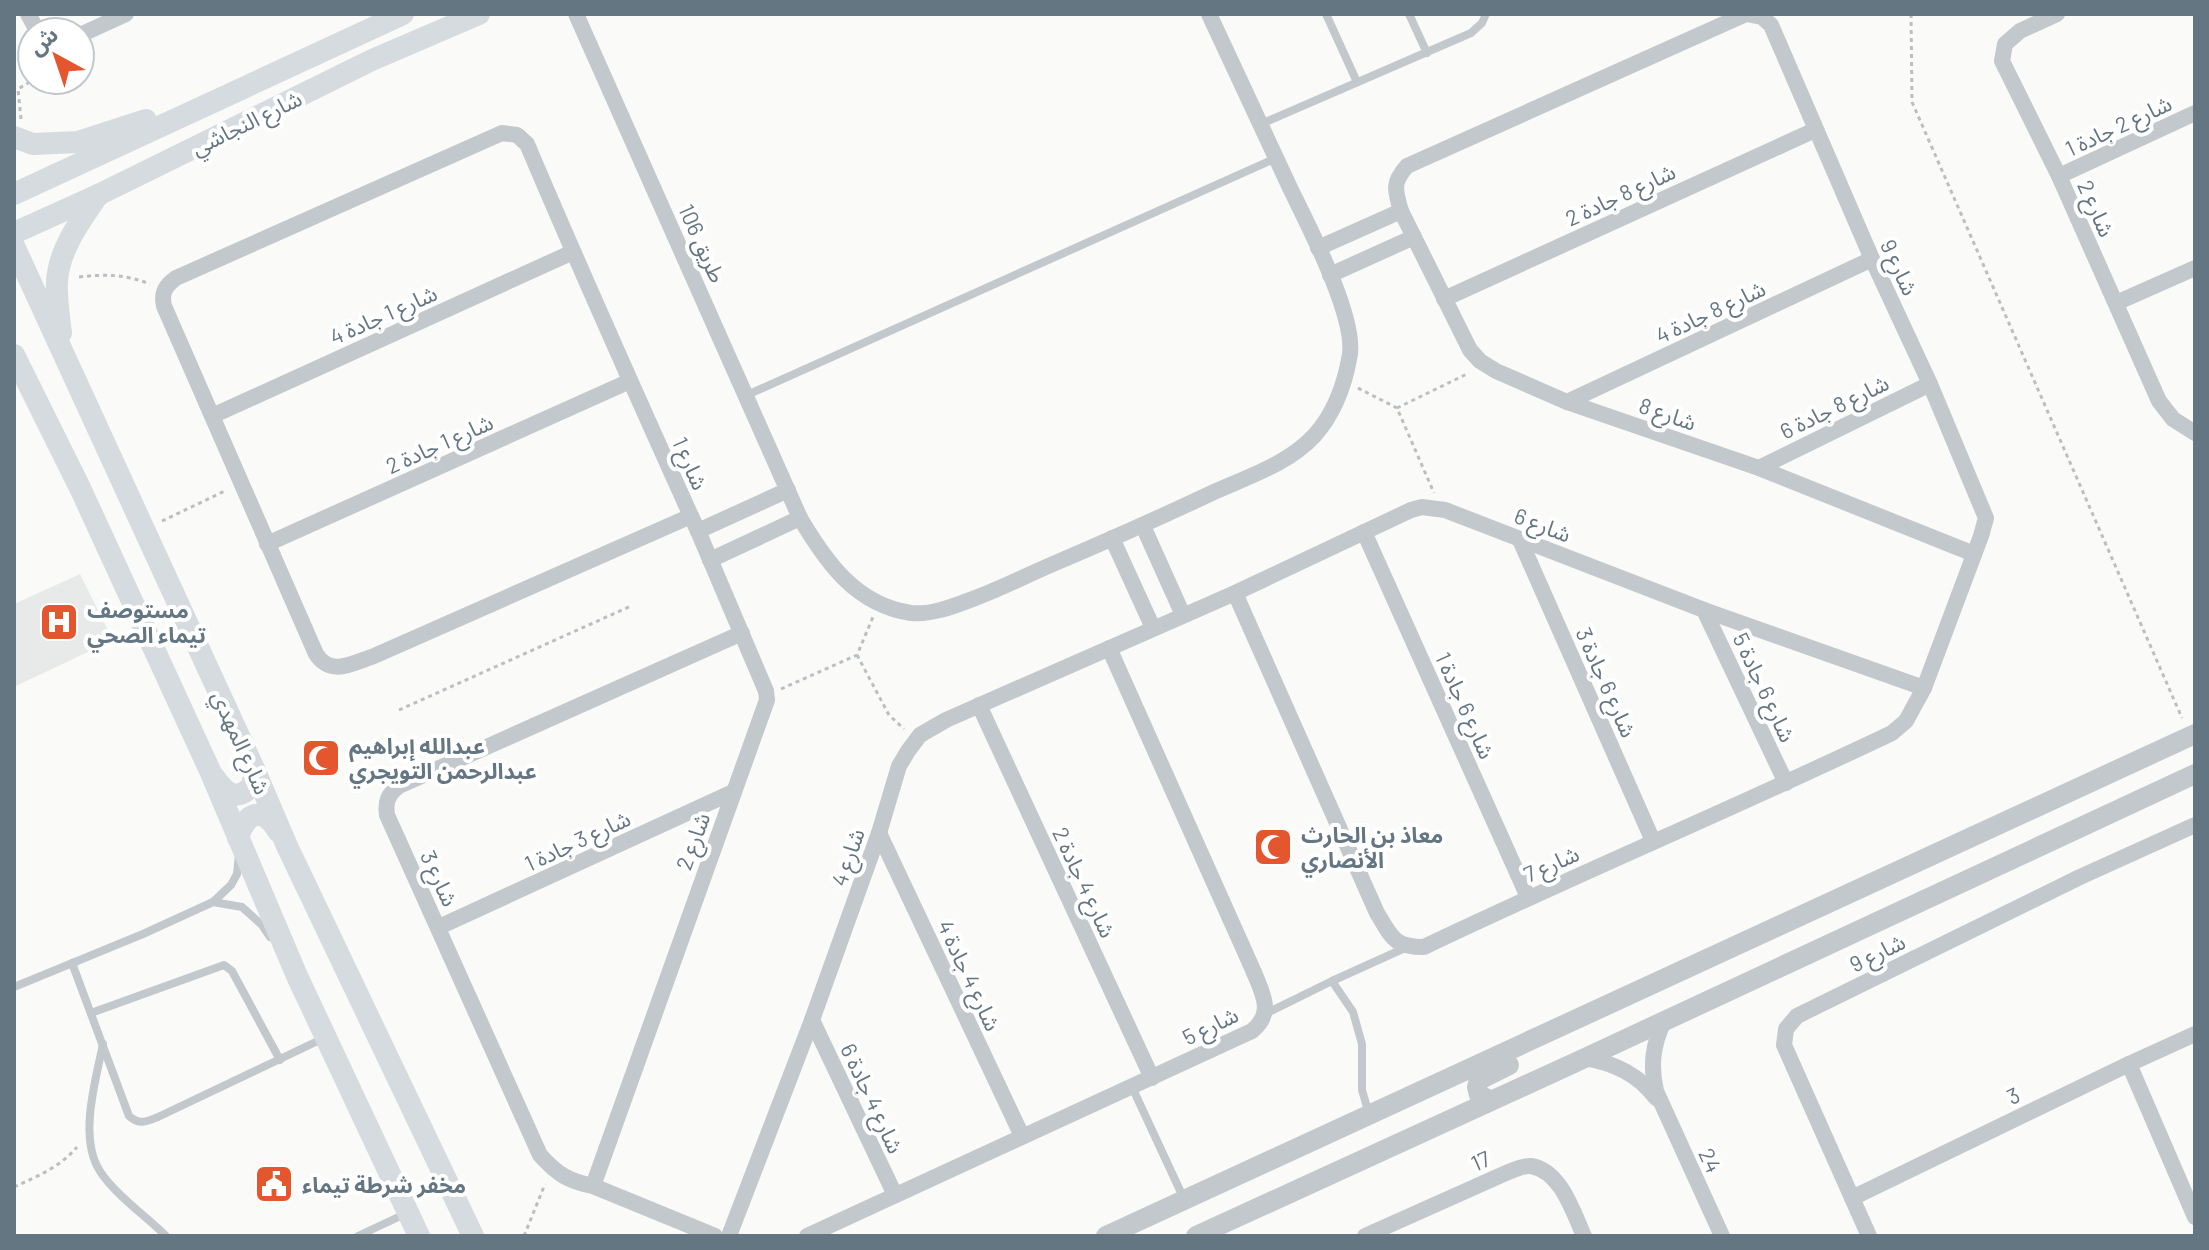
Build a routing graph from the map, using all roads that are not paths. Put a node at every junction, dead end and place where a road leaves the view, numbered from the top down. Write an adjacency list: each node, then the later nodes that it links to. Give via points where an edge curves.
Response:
1 (126, 14): 12 (street)
2 (403, 14): 15 (main road, شارع النجاشي)
3 (479, 14): 23 (main road, شارع النجاشي, via 372,60)
4 (576, 14): 40 (street, طريق 106)
5 (1209, 14): 17 (street, طريق 106)
6 (1326, 14): 14 (lane)
7 (1409, 14): 13 (lane)
8 (1486, 14): 13 (lane, via 1471,33)
9 (1746, 14): 18 (street, شارع 9, via 1771,25); 24 (street, شارع 9, via 1407,166 1397,178 1395,192)
10 (2057, 14): 11 (street, شارع 2)
11 (2037, 18): 21 (street, شارع 2, via 2005,44 2002,61)
12 (96, 28)
13 (1427, 53): 14 (lane)
14 (1357, 82): 17 (lane)
15 (213, 102): 19 (main road, via 78,142 33,144); 22 (main road, شارع النجاشي)
16 (2195, 113): 21 (street, شارع 2 جادة 1)
17 (1260, 125): 20 (street, طريق 106)
18 (1815, 130): 30 (street, شارع 9); 33 (street, شارع 8 جادة 2)
19 (19, 139)
20 (1276, 158): 28 (street, طريق 106); 40 (lane)
21 (2059, 176): 34 (street, شارع 2)
22 (14, 194)
23 (98, 195): 25 (main road, شارع النجاشي); 35 (main road, via 76,228 57,279)
24 (1401, 211): 26 (street, شارع 9); 28 (street)
25 (14, 233)
26 (1414, 237): 32 (street); 33 (street, شارع 8)
27 (14, 246): 35 (main road, شارع المهدي)
28 (1318, 248): 32 (street, طريق 106)
29 (573, 252): 38 (street, شارع 1); 42 (street, شارع 1 جادة 4); 42 (street, شارع 1, via 527,144 517,135 502,133 176,278 164,290 164,306)
30 (1872, 259): 39 (street, شارع 9); 41 (street, شارع 8 جادة 4)
31 (2195, 268): 34 (street)
32 (1330, 275): 48 (street, طريق 106, via 1351,350 1334,408 1313,437 1288,457)
33 (1444, 299): 41 (street, شارع 8, via 1480,361)
34 (2116, 303): 43 (street, شارع 2, via 2159,401 2173,419)
35 (64, 354): 64 (main road, شارع المهدي)
36 (14, 355): 37 (main road, شارع المهدي)
37 (19, 370): 65 (main road, شارع المهدي, via 74,476)
38 (630, 381): 47 (street, شارع 1); 52 (street, شارع 1 جادة 2)
39 (1930, 384): 44 (street, شارع 8 جادة 6); 53 (street, شارع 9, via 1986,518)
40 (747, 395): 45 (street, طريق 106)
41 (1567, 402): 44 (street, شارع 8)
42 (212, 416): 52 (street, شارع 1)
43 (2195, 433)
44 (1759, 468): 53 (street, شارع 8)
45 (788, 490): 46 (street, طريق 106); 47 (street)
46 (800, 518): 50 (street, طريق 106, via 821,554 859,593 913,613 969,601); 54 (street)
47 (694, 524): 52 (street, شارع 1, via 340,668 325,664 316,654); 54 (street)
48 (1143, 526): 50 (street, طريق 106); 57 (street)
49 (1364, 532): 51 (street, شارع 6, via 1422,507); 55 (street, شارع 6); 74 (street, شارع 6 جادة 1)
50 (1112, 538): 58 (street)
51 (1520, 540): 56 (street, شارع 6); 72 (street, شارع 6 جادة 3)
52 (267, 544)
53 (1974, 554): 61 (street, شارع 7)
54 (710, 560): 59 (street)
55 (1235, 593): 57 (street, شارع 6); 77 (street, via 1377,913 1394,940)
56 (1704, 610): 61 (street, شارع 6); 67 (street, شارع 6 جادة 5)
57 (1183, 615): 58 (street, شارع 6)
58 (1153, 628): 60 (street, شارع 4)
59 (742, 633): 68 (street, شارع 2, via 766,695); 76 (street, شارع 3, via 392,792 387,815)
60 (1109, 648): 62 (street, شارع 4); 83 (street, شارع 5, via 1253,970)
61 (1924, 688): 67 (street, شارع 7, via 1906,721 1892,733)
62 (979, 705): 70 (street, شارع 4, via 920,735 899,766); 93 (street, شارع 4 جادة 2)
63 (2192, 735): 84 (street)
64 (255, 771): 65 (main road, via 252,786 240,794 224,790); 73 (main road, شارع المهدي)
65 (211, 773): 71 (main road, شارع المهدي)
66 (2195, 774): 86 (street)
67 (1786, 783): 72 (street, شارع 7)
68 (733, 792): 76 (street, شارع 3 جادة 1); 99 (street, شارع 2)
69 (2195, 825): 101 (street, شارع 9, via 1797,1016 1786,1029 1784,1045)
70 (879, 833): 85 (street, شارع 4); 98 (street, شارع 4 جادة 4)
71 (238, 838): 73 (main road, via 248,817 266,816); 75 (lane, via 237,874); 79 (main road, شارع المهدي)
72 (1653, 841): 74 (street, شارع 7)
73 (287, 846): 108 (main road, شارع المهدي)
74 (1528, 897): 77 (street, شارع 7, via 1424,947)
75 (213, 902): 78 (lane); 79 (lane, via 242,907 262,925)
76 (439, 927): 99 (street, شارع 3, via 540,1155 556,1172)
77 (1406, 947): 80 (lane)
78 (72, 963): 81 (lane); 82 (lane)
79 (297, 976): 88 (main road, شارع المهدي)
80 (1332, 981): 83 (lane); 97 (lane, via 1353,1012 1362,1044 1362,1090)
81 (14, 987)
82 (91, 1013): 89 (lane); 91 (lane, via 224,965)
83 (1265, 1015): 93 (street, شارع 5, via 1252,1031)
84 (1583, 1016): 95 (street, via 1579,1028 1479,1080 1479,1095); 97 (street)
85 (812, 1020): 100 (street, شارع 4 جادة 6); 110 (street, شارع 4)
86 (1664, 1021): 90 (street); 96 (street, 24, via 1653,1055)
87 (2195, 1034): 92 (street, 3)
88 (326, 1037): 91 (lane); 103 (main road, شارع المهدي)
89 (103, 1043): 91 (lane, via 129,1116 144,1123); 105 (lane, via 90,1111 97,1165)
90 (1585, 1058): 95 (street); 96 (street, 24, via 1627,1072)
91 (280, 1060)
92 (2129, 1064): 101 (street, 3); 104 (street)
93 (1152, 1078): 94 (street, شارع 5)
94 (1132, 1087): 98 (street, شارع 5); 102 (lane)
95 (1490, 1100): 113 (street)
96 (1660, 1102): 116 (street, 24)
97 (1369, 1114): 102 (street)
98 (1022, 1136): 100 (street, شارع 5)
99 (593, 1186): 109 (street)
100 (895, 1195): 111 (street, شارع 5)
101 (1852, 1198): 117 (street, شارع 9)
102 (1184, 1200): 112 (street)
103 (407, 1212): 106 (lane); 107 (main road, شارع المهدي)
104 (2195, 1217)
105 (166, 1236)
106 (358, 1236)
107 (419, 1236)
108 (473, 1236)
109 (715, 1236)
110 (729, 1236)
111 (807, 1236)
112 (1106, 1236)
113 (1196, 1236)
114 (1365, 1236): 115 (street, 17, via 1528,1165 1547,1172 1563,1192)
115 (1584, 1236)
116 (1722, 1236)
117 (1869, 1236)

